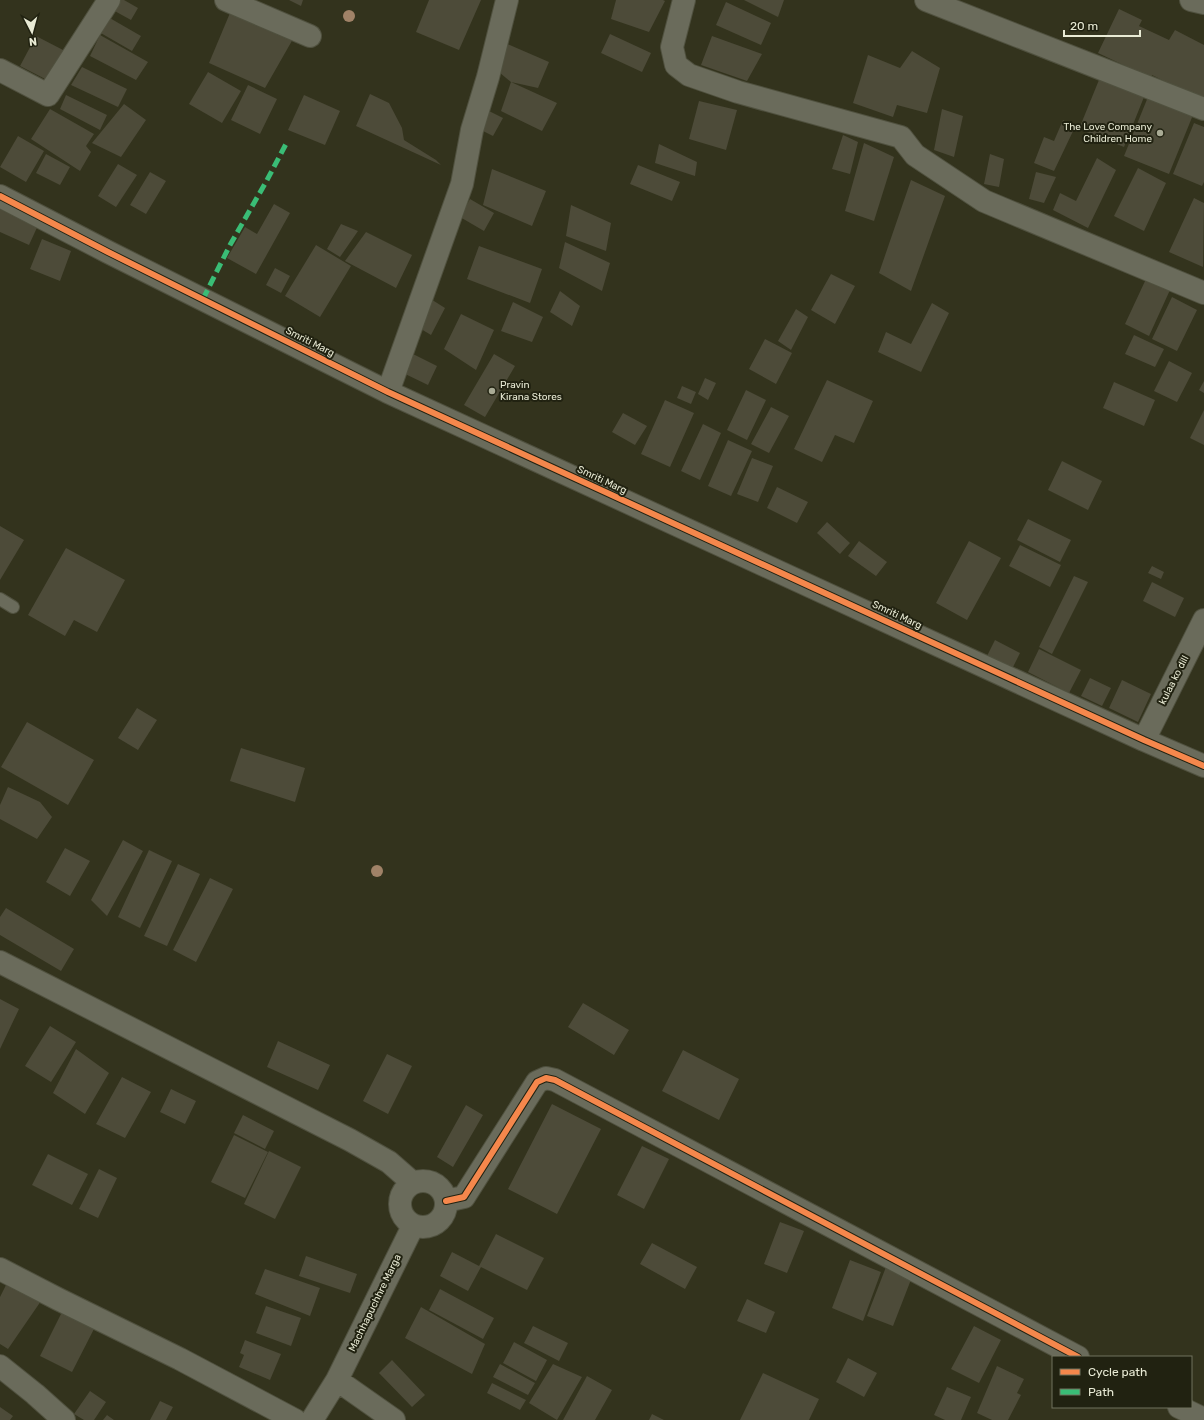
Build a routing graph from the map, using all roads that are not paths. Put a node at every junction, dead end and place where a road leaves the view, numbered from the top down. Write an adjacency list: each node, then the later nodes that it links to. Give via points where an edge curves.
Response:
1 (109, 0): 9 (street, via 48,95)
2 (226, 0): 8 (street)
3 (507, 0): 13 (street, via 472,130 462,184)
4 (684, 0): 12 (street, via 672,47 676,65 689,75 738,92 901,137 916,155 984,201)
5 (926, 0): 10 (street)
6 (1191, 0): 7 (street)
7 (1204, 3)
8 (310, 36)
9 (0, 70)
10 (1204, 109)
11 (0, 196): 13 (street, Smriti Marg)
12 (1204, 293)
13 (388, 392): 17 (street, Smriti Marg)
14 (0, 599): 15 (lane)
15 (13, 607)
16 (1204, 620): 17 (street, kulaa ko dill)
17 (1144, 740): 18 (street, Smriti Marg)
18 (1204, 766)
19 (0, 962): 20 (street, via 350,1140 389,1162)
20 (413, 1183): 21 (street, via 434,1183 444,1194); 22 (street, via 406,1188 400,1201 402,1215)
21 (446, 1201): 22 (street, via 444,1215 440,1221 427,1227); 24 (street, via 464,1197 537,1082 546,1078 555,1080)
22 (413, 1226): 26 (street, Machhapuchhre Marga)
23 (0, 1269): 30 (street)
24 (1076, 1356)
25 (0, 1366): 29 (street)
26 (337, 1380): 31 (street, Machhapuchhre Marga); 32 (street)
27 (1181, 1408): 28 (street)
28 (1204, 1419)
29 (64, 1420)
30 (295, 1420)
31 (312, 1420)
32 (394, 1420)

